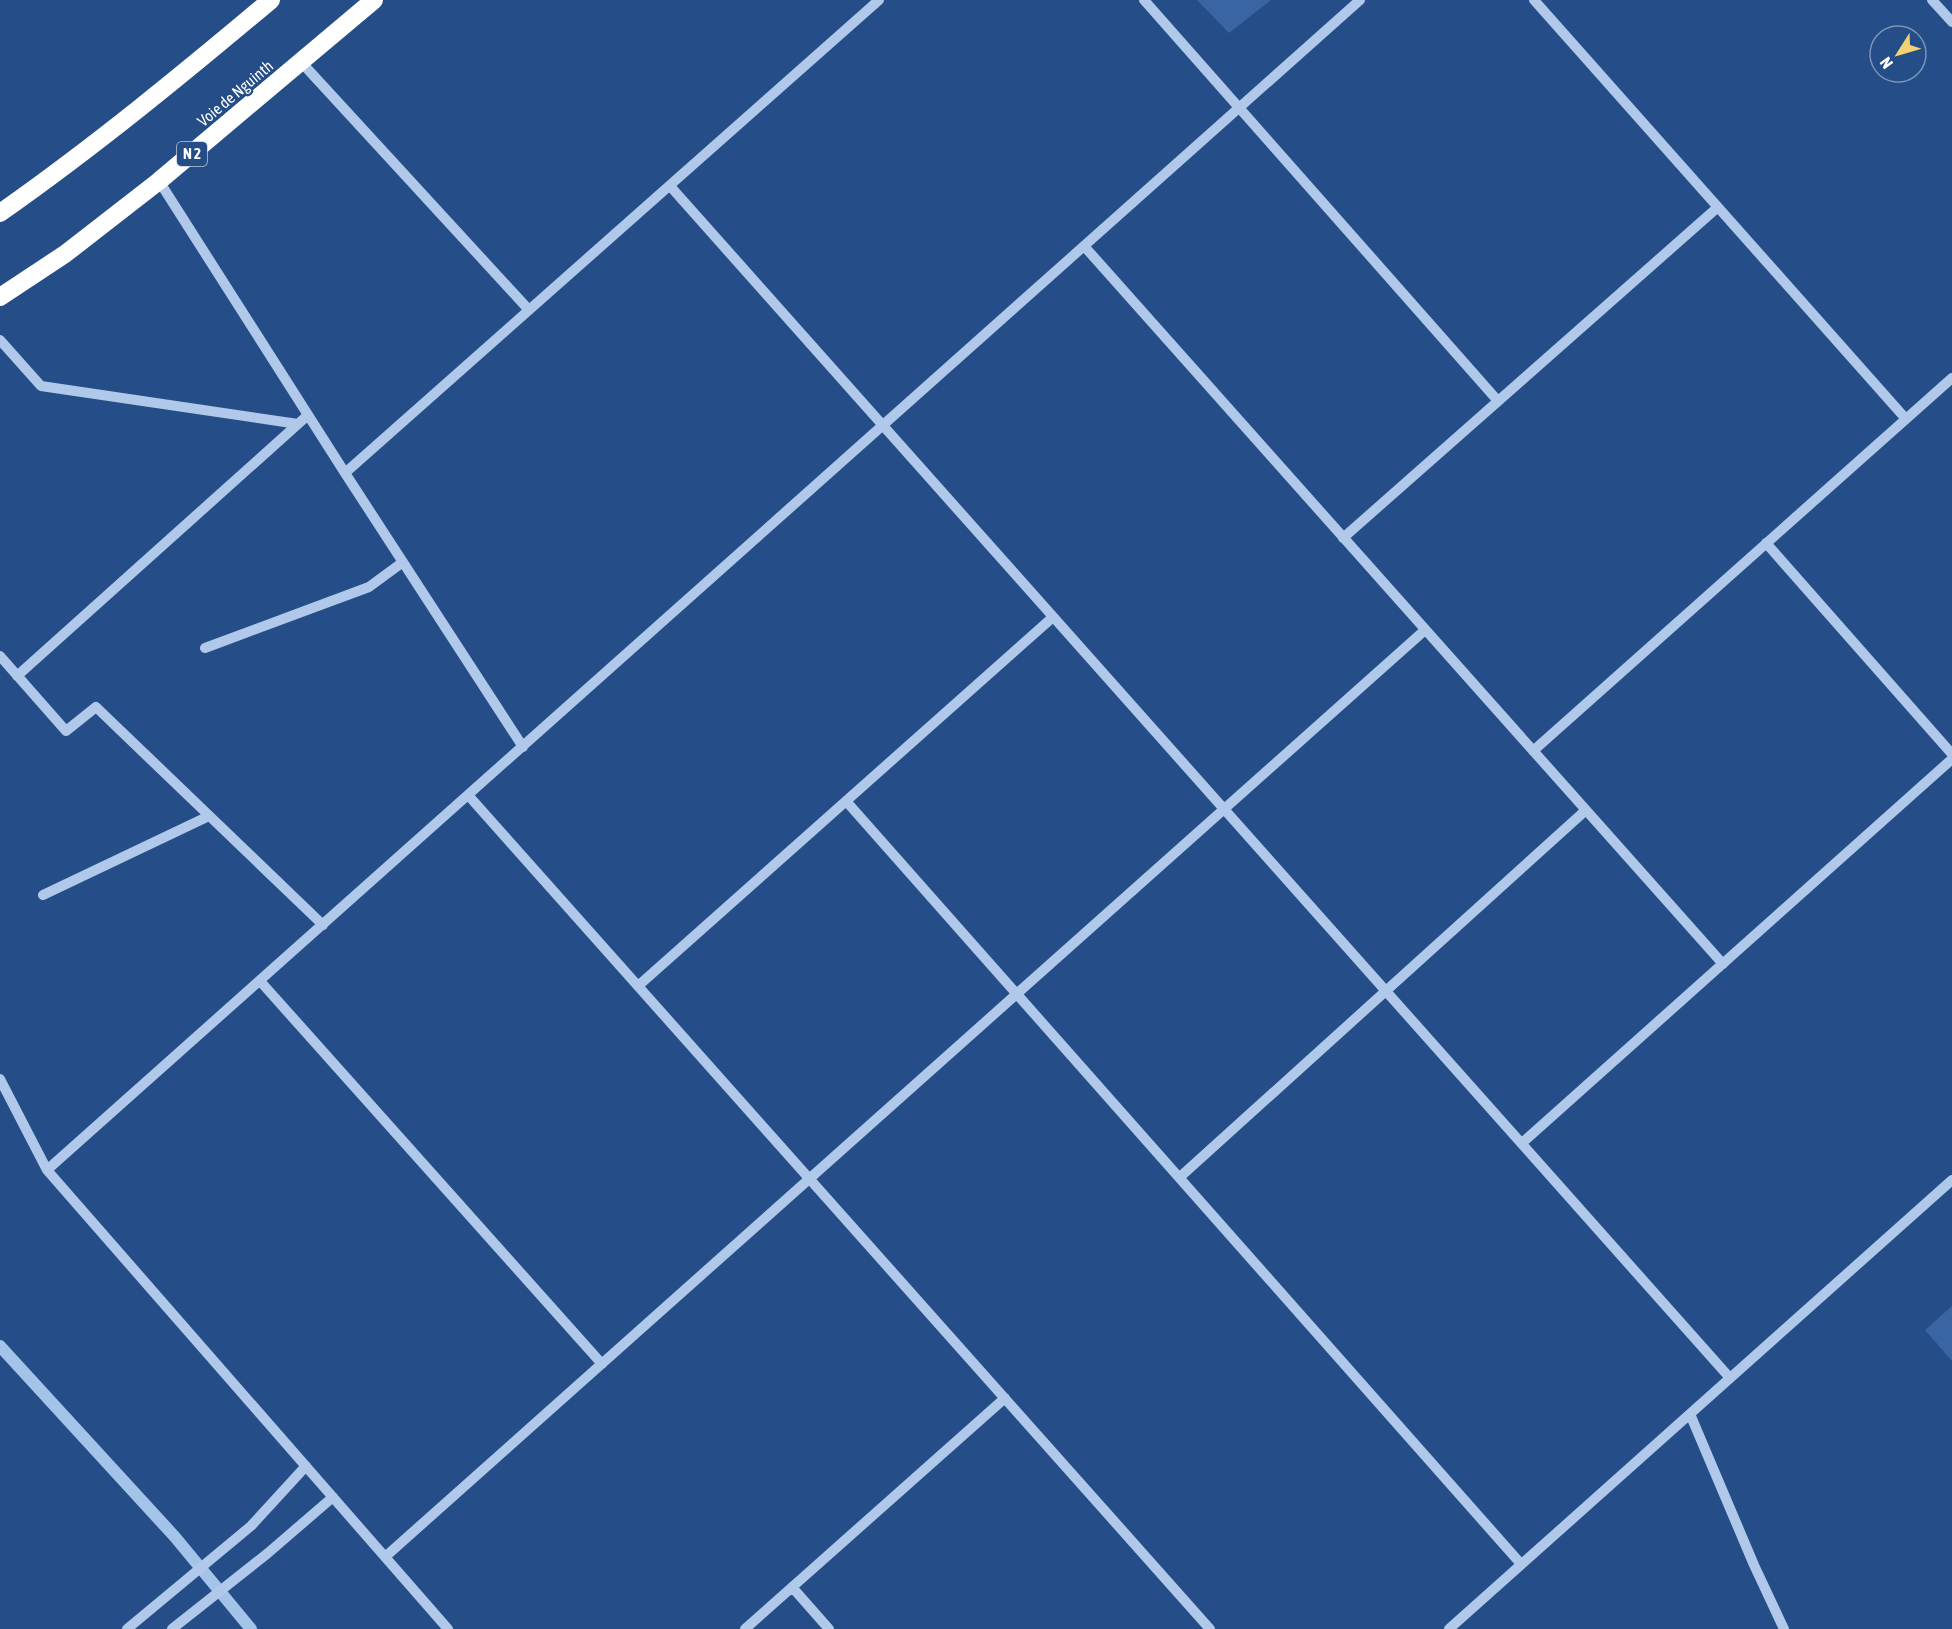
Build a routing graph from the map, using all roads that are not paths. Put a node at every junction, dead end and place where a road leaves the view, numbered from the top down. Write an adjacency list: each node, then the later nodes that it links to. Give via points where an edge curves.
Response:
1 (271, 0): 14 (highway, via 68,165)
2 (374, 0): 9 (highway, Voie de Nguinth / N 2)
3 (879, 0): 12 (street)
4 (1144, 0): 10 (street)
5 (1360, 0): 10 (street)
6 (1534, 0): 13 (street)
7 (1932, 0): 8 (street)
8 (1952, 22)
9 (302, 63): 11 (highway, Voie de Nguinth / N 2); 17 (street)
10 (1239, 108): 15 (street); 20 (street)
11 (159, 181): 16 (highway, Voie de Nguinth / N 2, via 65,254); 21 (street)
12 (670, 186): 17 (street); 24 (street)
13 (1718, 207): 20 (street); 22 (street)
14 (0, 213)
15 (1084, 246): 24 (street); 26 (street)
16 (0, 297)
17 (529, 310): 25 (street)
18 (0, 340): 23 (street, via 42,386)
19 (1952, 378): 22 (street)
20 (1498, 401): 26 (street)
21 (308, 415): 23 (street); 25 (street)
22 (1906, 419): 27 (street)
23 (298, 424): 33 (street)
24 (883, 426): 29 (street); 34 (street)
25 (345, 473): 28 (street)
26 (1343, 538): 30 (street)
27 (1766, 543): 35 (street); 36 (street)
28 (403, 562): 31 (street, via 369,587); 34 (street)
29 (1053, 616): 39 (street); 40 (street)
30 (1425, 630): 35 (street); 40 (street)
31 (205, 648)
32 (0, 656): 33 (street)
33 (17, 676): 42 (street, via 66,731 96,706)
34 (523, 747): 38 (street)
35 (1533, 751): 41 (street)
36 (1952, 754)
37 (1952, 759): 45 (street)
38 (468, 795): 44 (street); 47 (street)
39 (846, 801): 47 (street); 49 (street)
40 (1224, 809): 48 (street); 49 (street)
41 (1586, 810): 45 (street); 48 (street)
42 (209, 816): 43 (street); 44 (street)
43 (43, 894)
44 (323, 925): 46 (street)
45 (1723, 964): 51 (street)
46 (260, 981): 52 (street); 56 (street)
47 (638, 986): 54 (street)
48 (1386, 991): 51 (street); 53 (street)
49 (1017, 993): 53 (street); 54 (street)
50 (0, 1079): 52 (street)
51 (1522, 1143): 57 (street)
52 (47, 1170): 60 (street)
53 (1180, 1177): 63 (street)
54 (810, 1179): 56 (street); 58 (street)
55 (1952, 1180): 57 (street)
56 (602, 1364): 62 (street)
57 (1730, 1378): 59 (street)
58 (1005, 1398): 64 (street); 70 (street)
59 (1690, 1414): 63 (street); 72 (street)
60 (306, 1466): 61 (street); 65 (street, via 250,1526)
61 (333, 1497): 62 (street); 66 (street)
62 (385, 1557): 67 (street)
63 (1521, 1564): 71 (street)
64 (792, 1587): 68 (street); 69 (street)
65 (129, 1627)
66 (172, 1629)
67 (448, 1629)
68 (745, 1629)
69 (829, 1629)
70 (1210, 1629)
71 (1449, 1629)
72 (1784, 1629)

